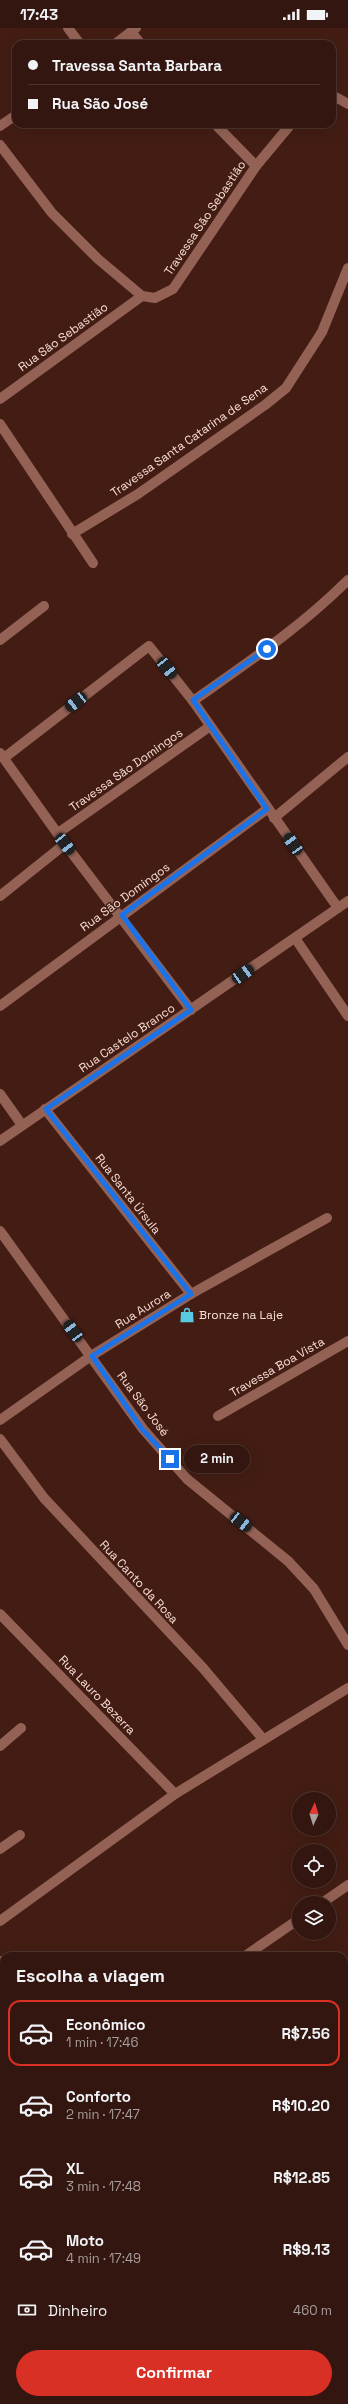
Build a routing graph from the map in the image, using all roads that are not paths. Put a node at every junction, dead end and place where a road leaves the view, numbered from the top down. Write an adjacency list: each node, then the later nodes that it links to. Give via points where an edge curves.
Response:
1 (68, 28): 3 (street)
2 (134, 30): 4 (street); 5 (street)
3 (77, 40)
4 (120, 40)
5 (140, 40)
6 (336, 96): 7 (street)
7 (348, 104)
8 (12, 118): 9 (street)
9 (0, 126)
10 (219, 128): 13 (street)
11 (289, 128): 13 (street, Travessa São Sebastião)
12 (0, 145): 15 (street, via 52,213 98,259)
13 (256, 166): 15 (street, Travessa São Sebastião, via 173,289 155,298)
14 (348, 268): 18 (street, Travessa Santa Catarina de Sena, via 322,332 286,388 138,494)
15 (142, 296): 16 (street, Rua São Sebastião)
16 (0, 399)
17 (0, 424): 18 (street)
18 (72, 534): 19 (street)
19 (93, 563)
20 (348, 580): 23 (street, via 292,632)
21 (44, 606): 22 (street)
22 (0, 640)
23 (193, 700): 24 (street); 25 (street, via 149,646)
24 (210, 727): 27 (street); 29 (street, Travessa São Domingos)
25 (2, 755): 29 (street)
26 (348, 757): 28 (street)
27 (267, 809): 28 (street); 34 (street, Rua São Domingos)
28 (274, 818): 33 (street)
29 (58, 833): 30 (street)
30 (65, 844): 31 (street); 34 (street)
31 (0, 896)
32 (348, 901): 33 (street, Rua Castelo Branco)
33 (338, 908): 35 (street, Rua Castelo Branco)
34 (122, 915): 36 (street, Rua São Domingos); 37 (street)
35 (295, 938): 37 (street, Rua Castelo Branco); 38 (street)
36 (0, 1006)
37 (191, 1010): 40 (street, Rua Castelo Branco)
38 (348, 1016)
39 (0, 1094): 41 (street)
40 (46, 1109): 41 (street, Rua Castelo Branco); 45 (street, Rua Santa Úrsula)
41 (22, 1125): 42 (street, Rua Castelo Branco)
42 (0, 1141)
43 (327, 1218): 45 (street, Rua Aurora)
44 (0, 1231): 47 (street, Rua São José)
45 (191, 1294): 47 (street, Rua Aurora)
46 (348, 1341): 48 (street, Travessa Boa Vista)
47 (92, 1356): 49 (street, Rua Aurora); 52 (street, Rua São José, via 142,1429 187,1479 288,1561 314,1589)
48 (218, 1416)
49 (0, 1420)
50 (0, 1439): 55 (street, Rua Canto da Rosa, via 44,1498 203,1668)
51 (0, 1614): 57 (street, Rua Lauro Bezerra)
52 (348, 1645)
53 (348, 1688): 55 (street)
54 (21, 1728): 56 (street)
55 (263, 1739): 57 (street)
56 (0, 1746)
57 (175, 1794): 62 (street)
58 (20, 1835): 59 (street)
59 (0, 1849)
60 (348, 1885): 61 (street)
61 (332, 1896)
62 (0, 1921)
63 (292, 1924): 64 (street)
64 (251, 1952)

